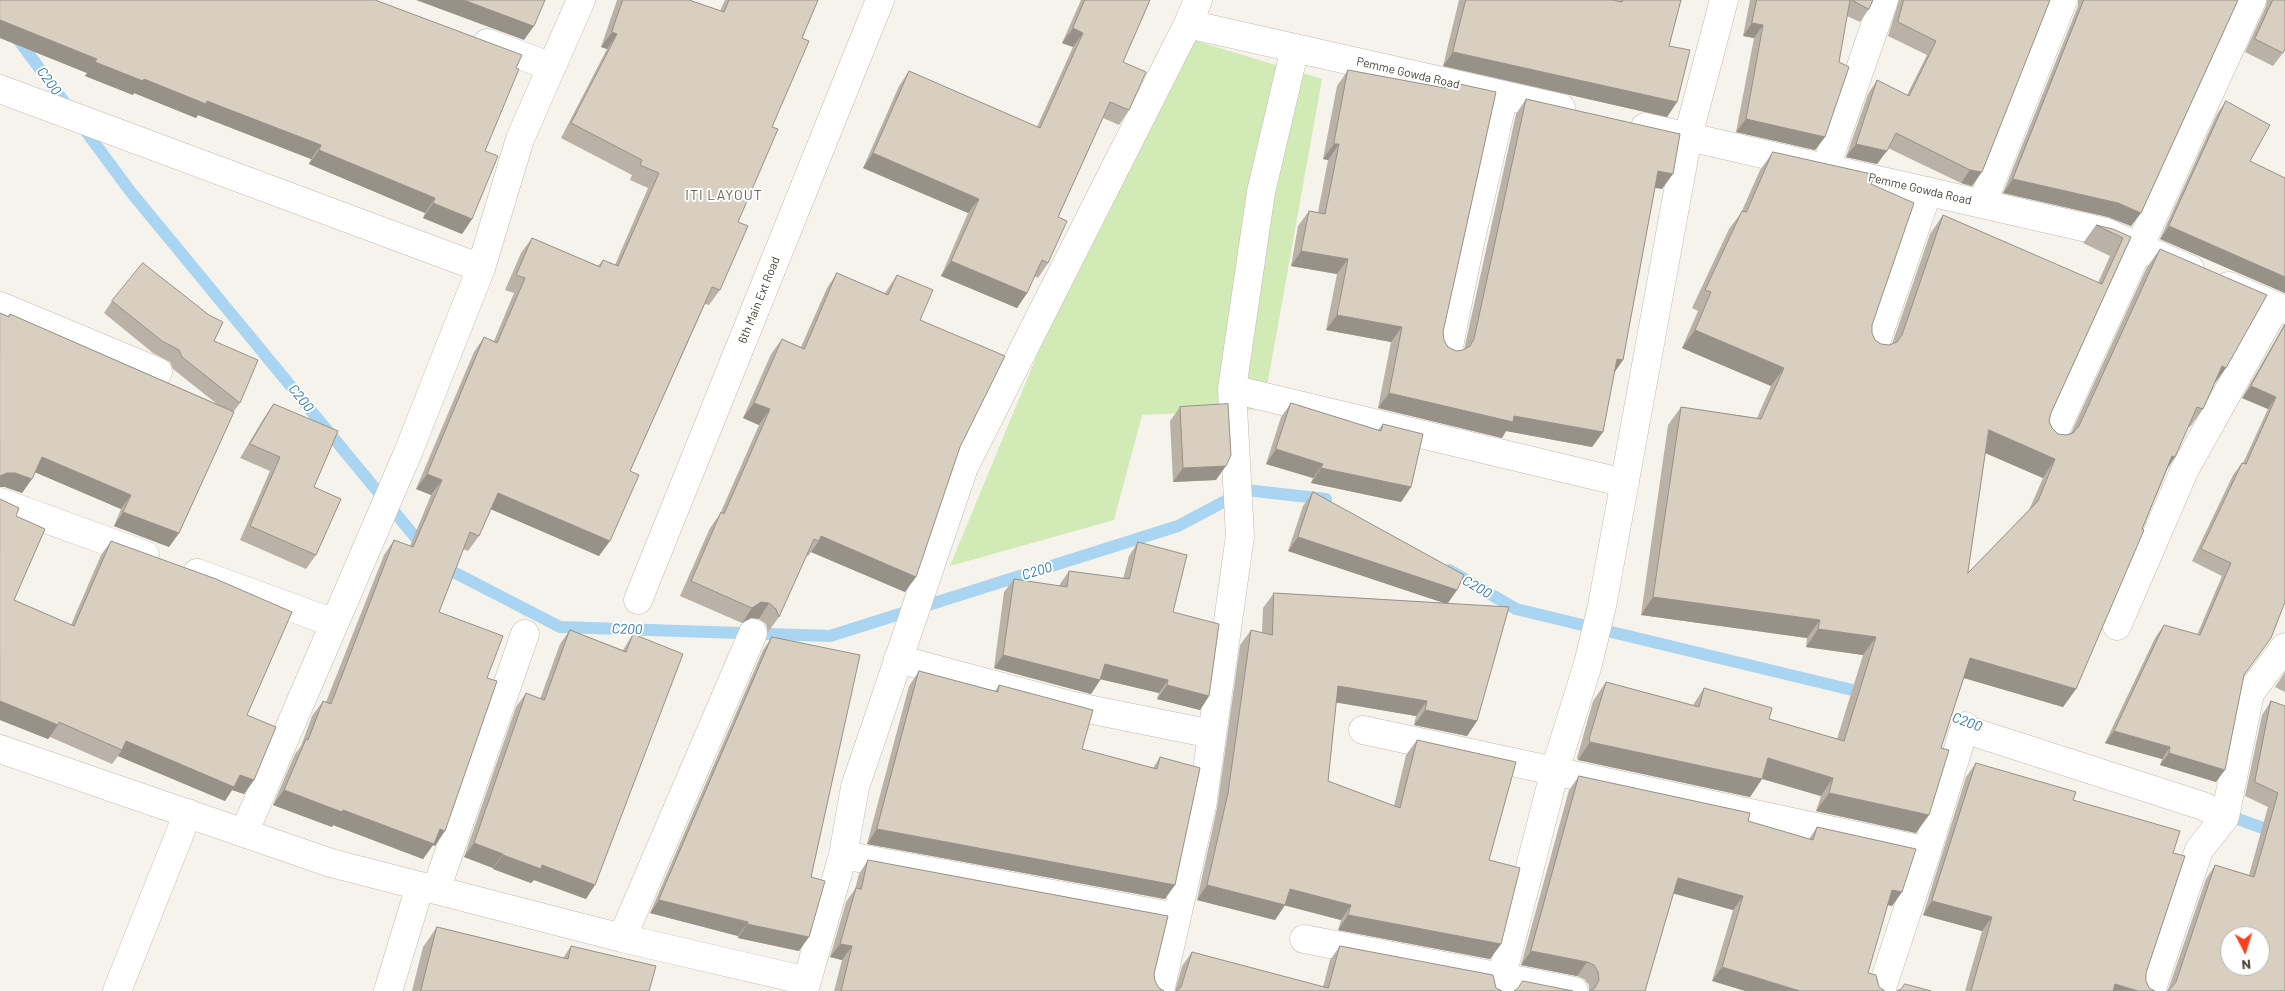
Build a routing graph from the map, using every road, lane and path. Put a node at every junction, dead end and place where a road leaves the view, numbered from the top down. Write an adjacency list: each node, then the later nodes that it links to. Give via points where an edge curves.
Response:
1 (581, 0): 10 (street)
2 (880, 0): 30 (street, 6th Main Ext Road)
3 (1724, 0): 15 (street)
4 (1884, 0): 16 (street)
5 (2063, 0): 18 (street)
6 (2252, 0): 19 (street)
7 (1193, 12): 9 (street, Pemme Gowda Road); 36 (street, via 964,467)
8 (460, 33): 10 (street)
9 (1295, 48): 12 (street, Pemme Gowda Road); 26 (street, via 1261,192)
10 (552, 67): 20 (street, via 520,138)
11 (1, 94): 20 (street, via 53,109)
12 (1504, 95): 13 (street, Pemme Gowda Road); 24 (street)
13 (1582, 112)
14 (1620, 121): 15 (street, Pemme Gowda Road)
15 (1688, 136): 16 (street, Pemme Gowda Road); 28 (street)
16 (1826, 167): 17 (street, Pemme Gowda Road)
17 (1928, 191): 18 (street, Pemme Gowda Road); 23 (street)
18 (1982, 204): 19 (street, Pemme Gowda Road, via 2105,232)
19 (2140, 247): 22 (street, Pemme Gowda Road); 27 (street)
20 (481, 268): 31 (street, via 379,521)
21 (0, 306): 25 (street)
22 (2280, 308): 32 (street, via 2185,469)
23 (1874, 348)
24 (1448, 351)
25 (158, 372)
26 (1232, 389): 28 (street); 40 (street, via 1240,536)
27 (2052, 438)
28 (1625, 483): 42 (street, via 1588,664)
29 (0, 502): 31 (street)
30 (638, 600)
31 (334, 623): 45 (street)
32 (2117, 626)
33 (525, 634): 48 (street)
34 (753, 634): 50 (street)
35 (2285, 647): 37 (street)
36 (898, 659): 40 (street, via 1073,706); 47 (street, via 855,787)
37 (2250, 693): 38 (street); 43 (street)
38 (2276, 704)
39 (1363, 730): 42 (street)
40 (1212, 734): 49 (street, via 1202,806)
41 (0, 749): 44 (street)
42 (1555, 770): 46 (street); 52 (street)
43 (2227, 806): 46 (street, via 2203,806 1964,727); 59 (street, via 2199,850)
44 (188, 813): 45 (street); 54 (street)
45 (244, 832): 48 (street, via 331,863)
46 (1928, 851): 58 (street)
47 (843, 855): 49 (street); 53 (street)
48 (428, 888): 50 (street); 55 (street)
49 (1176, 917): 56 (street)
50 (622, 938): 53 (street)
51 (1304, 939): 52 (street)
52 (1500, 983): 57 (street)
53 (806, 986)
54 (116, 991)
55 (388, 991)
56 (1160, 991)
57 (1574, 991)
58 (1881, 991)
59 (2151, 991)

